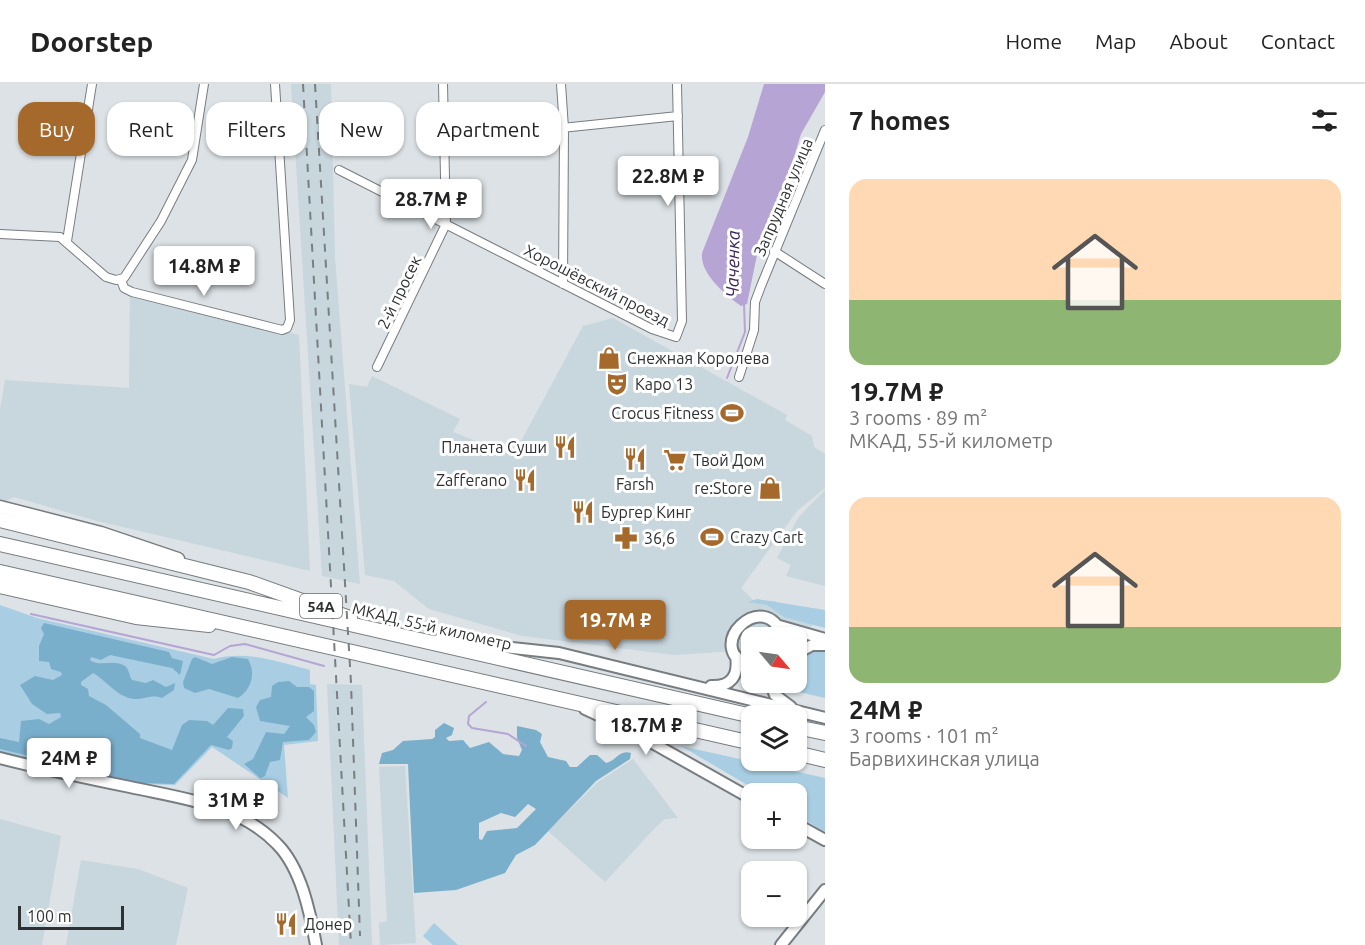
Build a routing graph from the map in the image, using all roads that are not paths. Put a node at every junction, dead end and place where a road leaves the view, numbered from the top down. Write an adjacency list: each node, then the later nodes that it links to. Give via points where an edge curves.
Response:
1 (92, 84): 17 (street)
2 (204, 84): 19 (street, via 192,160 161,221)
3 (275, 84): 19 (street, via 290,320 287,328 282,330 132,292 124,288)
4 (443, 84): 7 (street, 2-й просек)
5 (561, 84): 10 (street)
6 (677, 84): 8 (street)
7 (443, 102)
8 (678, 116): 10 (street); 20 (street, Хорошёвский проезд, via 680,331 676,337)
9 (561, 128): 10 (street)
10 (564, 128): 20 (street)
11 (825, 130): 12 (street, Запрудная улица)
12 (823, 142): 18 (street, Запрудная улица)
13 (444, 156): 15 (street, 2-й просек)
14 (339, 170): 15 (street, Хорошёвский проезд)
15 (446, 224): 20 (street, Хорошёвский проезд); 22 (street, 2-й просек)
16 (0, 234): 17 (street, via 53,235)
17 (68, 242): 19 (street, via 94,269)
18 (774, 251): 21 (street); 23 (street, Запрудная улица, via 755,302 754,330)
19 (121, 280)
20 (563, 284)
21 (825, 284)
22 (377, 367)
23 (739, 377)
24 (0, 507): 27 (main road, via 140,545)
25 (3, 522): 27 (highway, 54А)
26 (0, 544): 32 (highway, МКАД, 55-й километр)
27 (204, 570): 32 (highway, 54А, via 314,603)
28 (0, 573): 31 (highway)
29 (0, 586): 31 (highway, via 136,617)
30 (776, 625): 35 (street); 37 (street, via 758,617 740,624 732,642)
31 (250, 628): 42 (highway)
32 (391, 634): 33 (highway, МКАД, 55-й километр)
33 (410, 638): 39 (street, via 559,653); 44 (highway, МКАД, 55-й километр)
34 (807, 639): 35 (street)
35 (825, 642): 36 (street)
36 (807, 648)
37 (736, 656): 38 (street); 39 (street, via 736,673 727,684)
38 (741, 660)
39 (694, 685): 45 (street)
40 (776, 693): 43 (street)
41 (779, 693): 43 (street)
42 (549, 695): 49 (highway); 53 (street, via 626,728)
43 (779, 699): 45 (street)
44 (741, 713)
45 (811, 715): 46 (street)
46 (825, 718)
47 (807, 729): 48 (highway)
48 (825, 733)
49 (741, 740)
50 (807, 756): 52 (highway)
51 (0, 758): 57 (street, via 237,815 277,844 287,857)
52 (825, 760)
53 (741, 793)
54 (807, 830): 55 (street)
55 (825, 840)
56 (825, 890): 58 (street)
57 (316, 945)
58 (781, 945)

